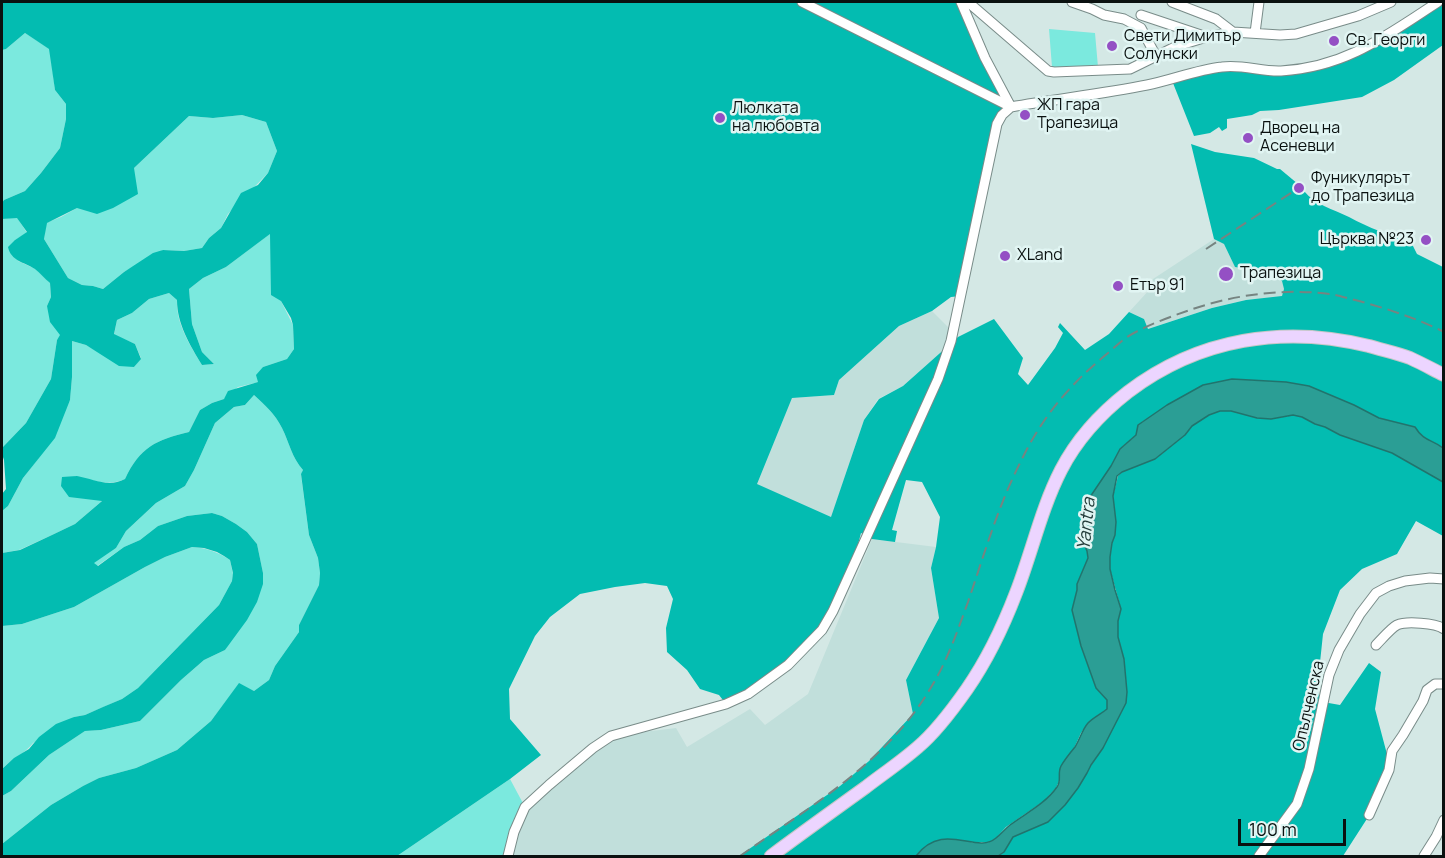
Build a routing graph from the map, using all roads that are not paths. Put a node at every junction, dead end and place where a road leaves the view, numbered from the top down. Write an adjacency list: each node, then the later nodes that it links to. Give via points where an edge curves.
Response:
1 (802, 2): 14 (street)
2 (961, 2): 14 (street)
3 (968, 2): 13 (street, via 1048,71 1130,69)
4 (1072, 2): 13 (street, via 1141,28)
5 (1172, 2): 10 (street, via 1216,19)
6 (1259, 2): 11 (street)
7 (1391, 2): 11 (street, via 1296,34)
8 (1438, 2): 14 (street, via 1378,42 1323,64 1282,71 1225,66 1148,85)
9 (1141, 15): 12 (street)
10 (1233, 32): 11 (street); 12 (street)
11 (1255, 33)
12 (1207, 37): 13 (street)
13 (1156, 56)
14 (1011, 106): 22 (street, via 997,124 951,341 938,379 822,630 788,665 748,694 726,704 611,736 593,748 525,807)
15 (1443, 375): 23 (main road, via 1409,358 1356,343 1282,336 1211,347 1144,379 1111,405 1083,435 1062,469 1044,507 1017,593 991,650 946,718 919,746)
16 (1443, 579): 24 (street, Опълченска, via 1389,586 1376,593 1360,614 1329,675 1309,769 1297,804)
17 (1443, 629): 18 (street, via 1438,625 1397,625)
18 (1376, 645)
19 (1443, 684): 20 (street, via 1427,690 1392,751 1389,770)
20 (1369, 815)
21 (1443, 820): 25 (street)
22 (508, 856)
23 (771, 856)
24 (1260, 856)
25 (1424, 856)

